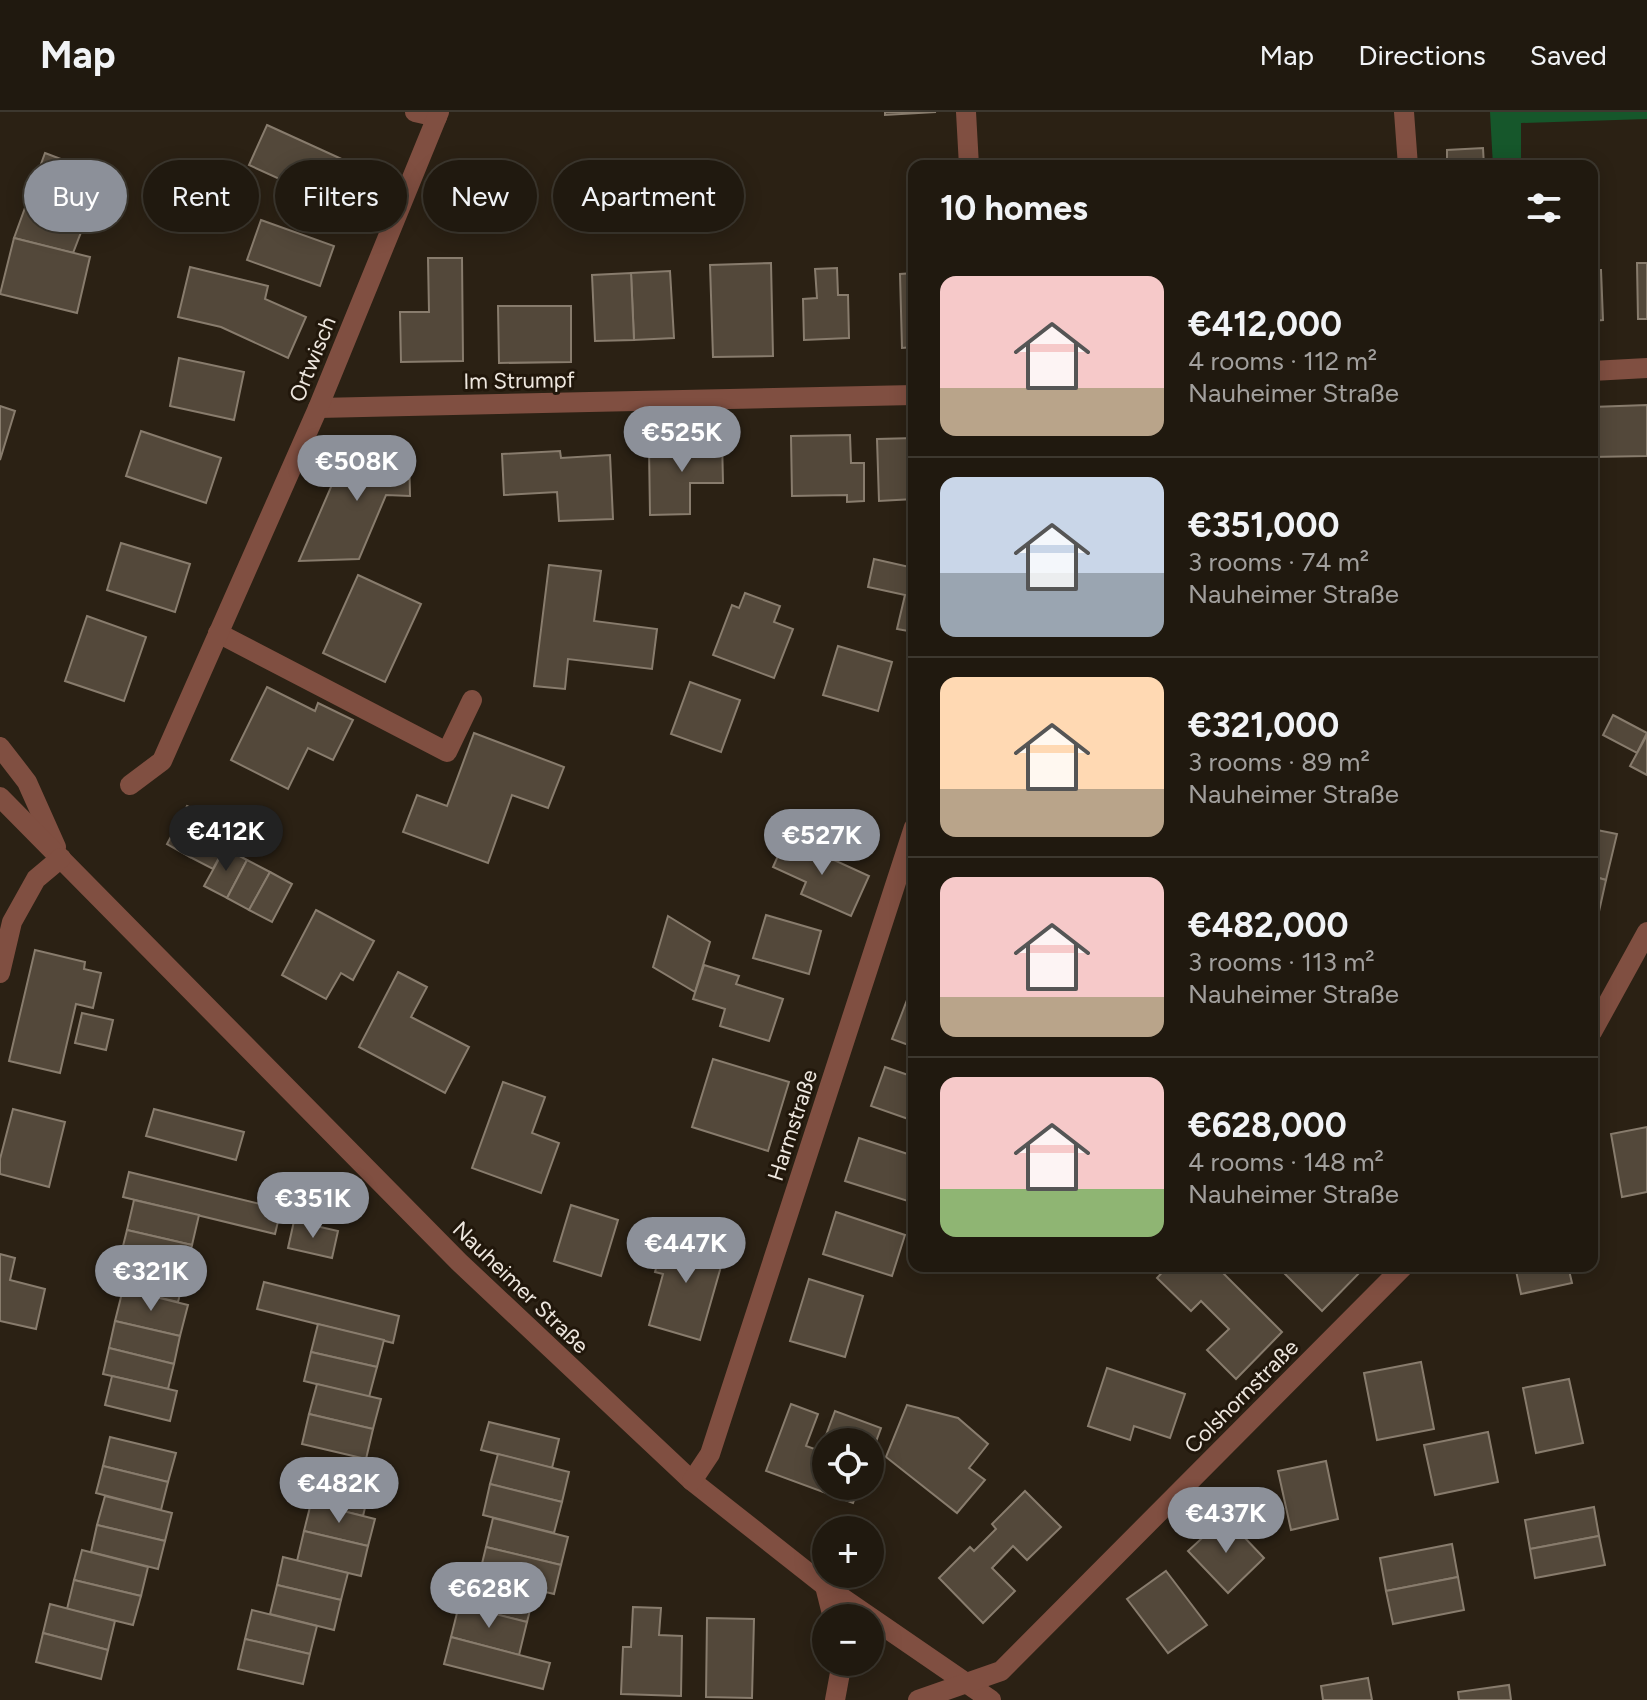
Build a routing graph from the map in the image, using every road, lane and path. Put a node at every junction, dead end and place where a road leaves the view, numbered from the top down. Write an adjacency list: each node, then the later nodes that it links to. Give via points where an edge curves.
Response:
1 (415, 112): 4 (street)
2 (966, 112): 5 (street)
3 (1404, 112): 6 (street)
4 (438, 115): 10 (street, Ortwisch)
5 (969, 160)
6 (1408, 160)
7 (1647, 368): 8 (street)
8 (1598, 371)
9 (908, 395): 10 (street, Im Strumpf)
10 (318, 408): 11 (street, Ortwisch)
11 (218, 633): 12 (street, via 447,752); 14 (street, Ortwisch, via 162,761)
12 (472, 700)
13 (0, 747): 17 (street, Nauheimer Straße, via 27,782)
14 (130, 785)
15 (0, 797): 17 (street, Nauheimer Straße)
16 (908, 845): 22 (street, Harmstraße, via 710,1454)
17 (61, 858): 19 (street, via 36,879 12,922); 22 (street, Nauheimer Straße, via 459,1262)
18 (1647, 932): 20 (street)
19 (0, 973)
20 (1598, 1021)
21 (1398, 1272): 26 (street, Colshornstraße, via 1001,1671)
22 (692, 1481): 23 (street, Nauheimer Straße)
23 (812, 1576)
24 (828, 1588): 26 (street, Nauheimer Straße)
25 (839, 1676): 27 (street)
26 (968, 1684): 28 (street, Colshornstraße); 29 (street, Nauheimer Straße)
27 (835, 1700)
28 (918, 1700)
29 (991, 1700)

